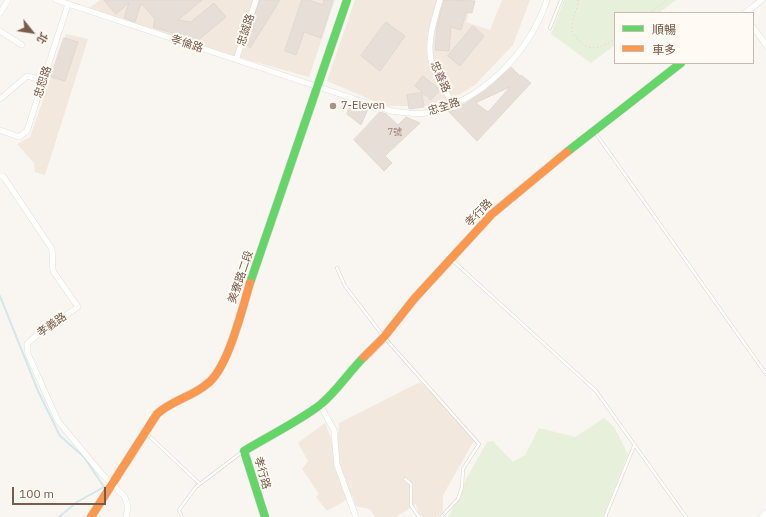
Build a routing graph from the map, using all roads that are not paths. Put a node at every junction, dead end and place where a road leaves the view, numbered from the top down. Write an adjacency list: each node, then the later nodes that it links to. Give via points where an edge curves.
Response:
1 (8, 0): 11 (street)
2 (56, 0): 9 (street, 孝倫路)
3 (256, 0): 17 (street, 忠誠路)
4 (347, 0): 20 (street, 美寮路二段)
5 (440, 0): 22 (street, 忠善路, via 430,48 433,65)
6 (547, 0): 22 (street, 忠全路, via 531,34 512,59 492,79)
7 (561, 0): 13 (lane)
8 (762, 0): 10 (street)
9 (68, 4): 17 (street, 孝倫路); 19 (street, 忠恕路)
10 (747, 12)
11 (0, 13)
12 (754, 27): 16 (street)
13 (550, 28)
14 (0, 31): 15 (street)
15 (22, 45)
16 (766, 45)
17 (236, 60): 20 (street, 孝倫路)
18 (680, 64): 24 (street, 孝行路)
19 (43, 80): 21 (street, via 27,76); 23 (street, 忠恕路, via 27,131 19,137)
20 (318, 88): 22 (street, 忠全路, via 391,111 423,114); 31 (street, 美寮路二段, via 221,368 205,387 165,405)
21 (0, 99)
22 (453, 106)
23 (0, 130)
24 (593, 130): 26 (street, 孝行路, via 492,214); 29 (lane)
25 (0, 176): 35 (street, 孝義路, via 3,176 52,249 53,271 78,307 38,333 27,344 28,354 58,421)
26 (451, 259): 28 (street, 孝行路, via 414,299); 32 (lane, via 596,390)
27 (337, 268): 28 (lane, via 345,286)
28 (384, 337): 30 (street, 孝行路); 44 (lane, via 479,444 463,469 458,499)
29 (766, 374)
30 (320, 405): 33 (street, 孝行路); 42 (street, via 334,430 337,465)
31 (144, 432): 35 (street, 美寮路二段); 36 (lane)
32 (634, 446): 45 (lane); 46 (lane)
33 (244, 451): 36 (lane); 41 (street, 孝行路)
34 (405, 478): 43 (lane, via 411,484 411,505)
35 (112, 483): 38 (street, 美寮路二段); 39 (street, 孝義路, via 124,497 128,508)
36 (200, 484): 40 (lane, via 179,510)
37 (766, 513): 47 (street)
38 (91, 517)
39 (126, 517)
40 (182, 517)
41 (264, 517)
42 (356, 517)
43 (418, 517)
44 (441, 517)
45 (605, 517)
46 (686, 517)
47 (762, 517)

